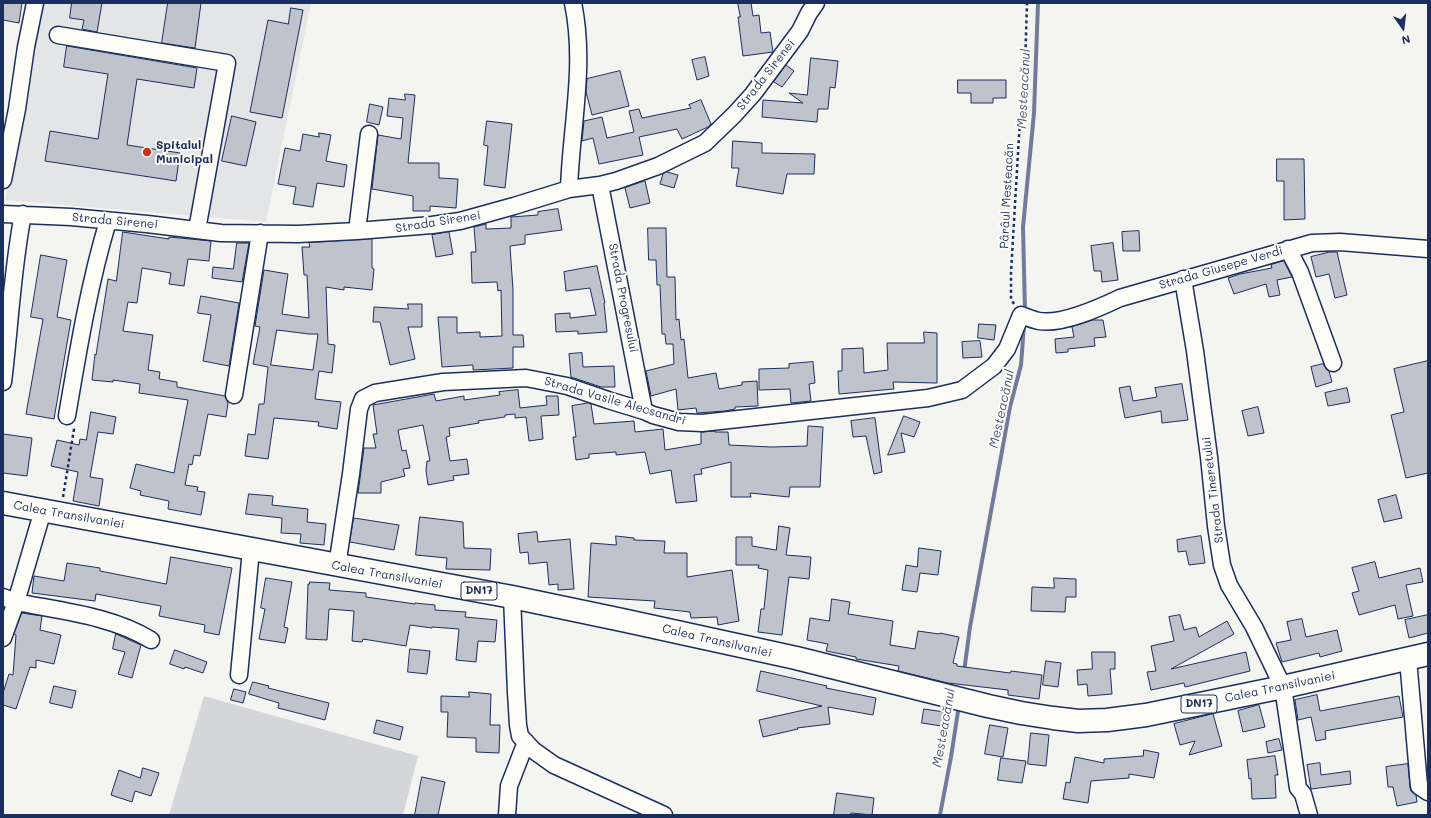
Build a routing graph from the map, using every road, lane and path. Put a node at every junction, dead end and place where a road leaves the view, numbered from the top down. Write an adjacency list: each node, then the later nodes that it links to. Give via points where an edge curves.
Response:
1 (35, 3): 7 (street)
2 (573, 3): 9 (street, via 578,31 578,67)
3 (816, 3): 8 (street, Strada Sirenei, via 800,31 753,94 705,143 658,166)
4 (1027, 3): 19 (path, Pârâul Mesteacăn, via 1011,272 1011,299)
5 (58, 35): 13 (street, via 227,63)
6 (369, 134): 14 (street)
7 (3, 180)
8 (600, 185): 9 (street, Strada Sirenei); 23 (street, Strada Progresului)
9 (569, 189): 14 (street, Strada Sirenei, via 460,221)
10 (3, 214): 11 (street, Strada Sirenei)
11 (23, 214): 12 (street, Strada Sirenei); 21 (street)
12 (108, 221): 13 (street, Strada Sirenei); 24 (street, via 99,250)
13 (197, 230): 15 (street, Strada Sirenei)
14 (357, 231): 15 (street, Strada Sirenei)
15 (260, 233): 22 (street)
16 (1288, 249): 17 (street, Strada Giusepe Verdi, via 1312,243 1340,242); 18 (street, Strada Giusepe Verdi); 20 (street, via 1300,272)
17 (1428, 249)
18 (1183, 279): 19 (street, Strada Giusepe Verdi, via 1056,321 1039,321); 35 (street, Strada Tineretului, via 1195,351 1222,565 1229,585 1254,627)
19 (1021, 315): 23 (street, Strada Vasile Alecsandri, via 1006,349 994,366 962,390 928,398 716,423 679,422)
20 (1334, 363)
21 (3, 382)
22 (234, 395)
23 (644, 411): 28 (street, Strada Vasile Alecsandri, via 567,386 526,378 443,382 375,393 363,399 359,409)
24 (67, 416): 26 (path, via 74,429)
25 (3, 503): 26 (highway, Calea Transilvaniei / DN17)
26 (52, 512): 27 (highway, Calea Transilvaniei / DN17); 30 (street)
27 (251, 550): 28 (highway, Calea Transilvaniei / DN17); 34 (street)
28 (337, 566): 29 (highway, Calea Transilvaniei / DN17)
29 (512, 597): 35 (highway, Calea Transilvaniei / DN17, via 796,658 1021,713 1078,721 1146,715); 36 (street, via 518,725 520,736)
30 (9, 600): 31 (street); 32 (street, via 102,620)
31 (3, 638)
32 (152, 640)
33 (1418, 657): 35 (highway, Calea Transilvaniei / DN17); 37 (street, via 1419,786)
34 (239, 675)
35 (1283, 687): 40 (street, Strada Tineretului, via 1298,788 1303,794)
36 (526, 742): 38 (street, via 509,786); 39 (street, via 554,765)
37 (1428, 792)
38 (507, 815)
39 (664, 815)
40 (1309, 815)

